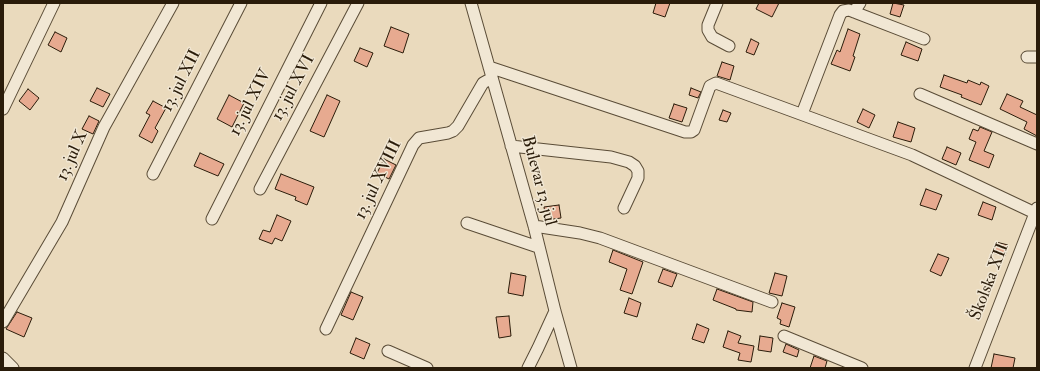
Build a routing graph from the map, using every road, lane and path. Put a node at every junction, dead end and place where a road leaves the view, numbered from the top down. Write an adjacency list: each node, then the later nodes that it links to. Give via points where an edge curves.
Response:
1 (54, 3): 13 (street)
2 (173, 3): 27 (street, 13. jul X, via 104,127 62,222)
3 (241, 3): 17 (street, 13. jul XII)
4 (321, 3): 21 (street, 13. jul XIV)
5 (358, 3): 18 (street, 13. jul XVI)
6 (471, 3): 11 (street, Bulevar 13. jul)
7 (717, 3): 10 (street, via 708,30 712,37)
8 (857, 7): 9 (street); 14 (street, via 843,11 840,15)
9 (924, 39)
10 (729, 46)
11 (491, 73): 14 (street, via 685,132 694,130 710,86 716,83); 16 (street, Bulevar 13. jul); 28 (street, 13. jul XVIII, via 453,131 419,138 413,145)
12 (920, 94): 15 (street)
13 (3, 109)
14 (802, 114): 20 (street, via 912,155)
15 (1037, 144)
16 (511, 146): 19 (street, via 611,157 629,162 638,171 638,178); 23 (street, Bulevar 13. jul)
17 (153, 174)
18 (260, 189)
19 (624, 208)
20 (1036, 211): 37 (street, Školska XII)
21 (212, 219)
22 (467, 223): 24 (street)
23 (534, 226): 24 (street, Bulevar 13. jul); 25 (street, via 600,238)
24 (538, 247): 26 (street, Bulevar 13. jul)
25 (772, 302)
26 (555, 311): 34 (street); 35 (street, Bulevar 13. jul)
27 (3, 322)
28 (326, 329)
29 (784, 336): 36 (street)
30 (388, 351): 33 (street)
31 (3, 358): 32 (street)
32 (13, 368)
33 (427, 368)
34 (528, 368)
35 (571, 368)
36 (862, 368)
37 (975, 368)

